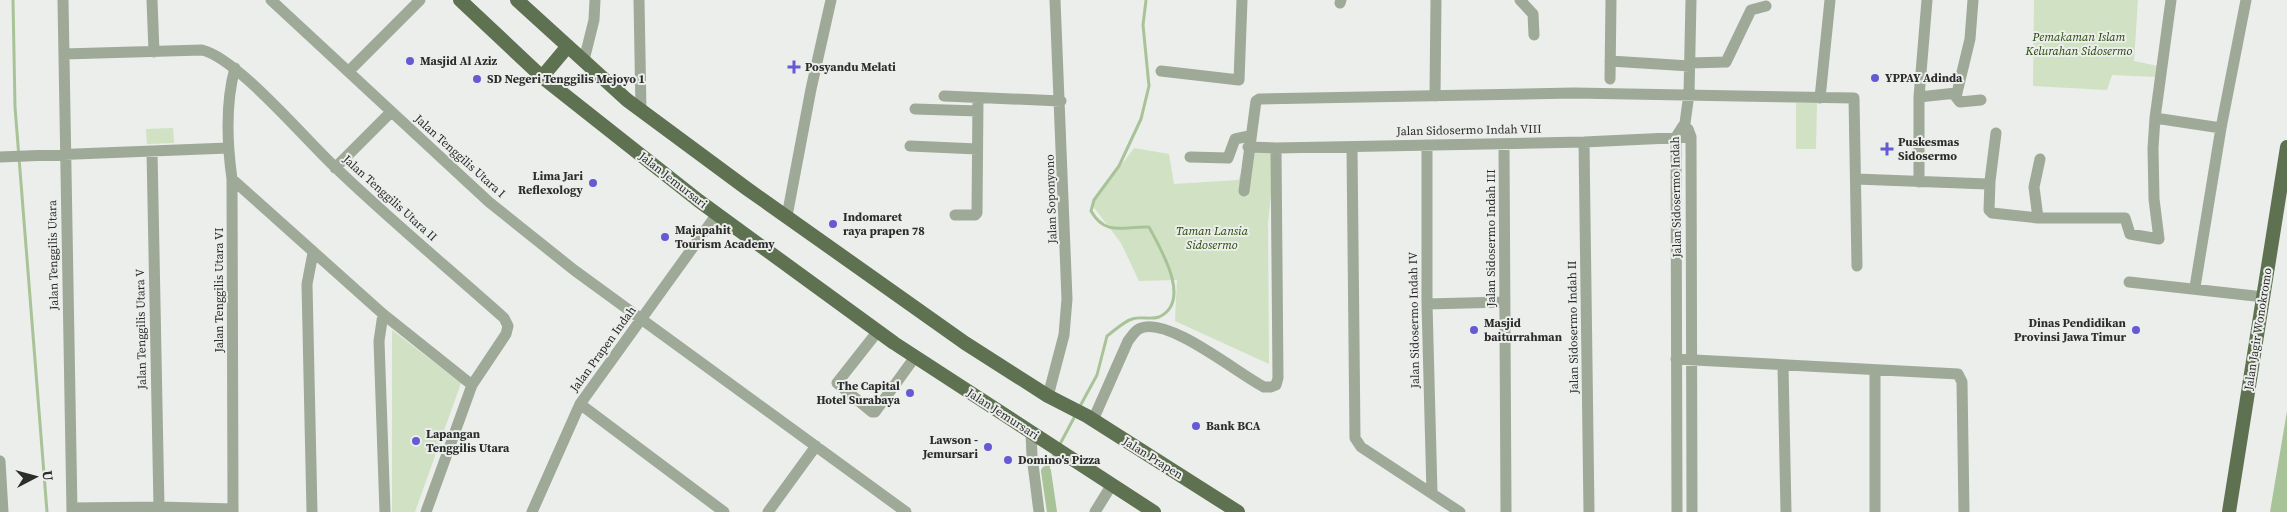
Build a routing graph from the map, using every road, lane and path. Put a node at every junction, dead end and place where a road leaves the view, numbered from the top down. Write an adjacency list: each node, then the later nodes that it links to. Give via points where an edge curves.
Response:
1 (63, 0): 25 (street, Jalan Tenggilis Utara)
2 (152, 0): 24 (street)
3 (271, 0): 30 (street, Jalan Tenggilis Utara I)
4 (420, 0): 30 (street)
5 (460, 0): 32 (main road, Jalan Jemursari)
6 (517, 0): 23 (main road)
7 (595, 0): 26 (street, via 594,20)
8 (639, 0): 44 (street)
9 (831, 0): 76 (street)
10 (1055, 0): 42 (street, Jalan Soponyono)
11 (1242, 0): 31 (street, via 1239,80)
12 (1436, 0): 37 (street)
13 (1520, 0): 22 (street, via 1533,14)
14 (1612, 0): 27 (street)
15 (1691, 0): 28 (street)
16 (1830, 0): 40 (street)
17 (1927, 0): 38 (street)
18 (1973, 0): 34 (street, via 1968,49)
19 (2171, 0): 47 (street)
20 (2246, 0): 49 (street)
21 (1766, 6): 28 (street, via 1750,10 1726,62)
22 (1534, 35)
23 (568, 46): 26 (main road); 32 (main road)
24 (154, 52): 25 (street, Jalan Tenggilis Utara II); 29 (street, Jalan Tenggilis Utara II, via 202,50)
25 (64, 54): 64 (street, Jalan Tenggilis Utara)
26 (584, 60): 44 (main road)
27 (1610, 61): 28 (street); 33 (street)
28 (1690, 64): 35 (street)
29 (235, 68): 60 (street, Jalan Tenggilis Utara VI, via 230,86); 68 (street, Jalan Tenggilis Utara II)
30 (349, 71): 46 (street, Jalan Tenggilis Utara I)
31 (1161, 71)
32 (542, 77): 74 (main road, Jalan Jemursari)
33 (1610, 79)
34 (1956, 93): 38 (street); 41 (street, via 1960,102)
35 (1689, 94): 37 (street); 40 (street); 48 (street)
36 (944, 96): 39 (street)
37 (1434, 96): 53 (street, via 1259,99)
38 (1919, 97): 72 (street)
39 (978, 98): 42 (street); 45 (street)
40 (1820, 98): 70 (street, via 1854,98)
41 (1981, 100)
42 (1061, 101): 94 (street, Jalan Soponyono, via 1067,299 1064,335)
43 (915, 109): 45 (street)
44 (640, 110): 76 (main road)
45 (978, 111): 62 (street)
46 (391, 112): 68 (street); 86 (street, Jalan Tenggilis Utara I, via 489,202)
47 (2155, 118): 49 (street); 77 (street, via 2154,184 2159,240 2130,234 2125,218)
48 (1685, 123): 51 (street, Jalan Sidosermo Indah); 52 (street, Jalan Sidosermo Indah)
49 (2220, 128): 81 (street)
50 (1996, 133): 71 (street)
51 (1676, 137): 52 (street, Jalan Sidosermo Indah VIII); 54 (street, Jalan Sidosermo Indah VIII); 89 (street, Jalan Sidosermo Indah)
52 (1691, 137): 90 (street, Jalan Sidosermo Indah)
53 (1249, 141): 61 (street, Jalan Sidosermo Indah VIII); 66 (street, via 1234,139 1228,158); 73 (street)
54 (1584, 142): 55 (street, Jalan Sidosermo Indah VIII); 119 (street, Jalan Sidosermo Indah II)
55 (1504, 144): 56 (street, Jalan Sidosermo Indah VIII); 83 (street, Jalan Sidosermo Indah III)
56 (1427, 145): 58 (street, Jalan Sidosermo Indah VIII); 84 (street, Jalan Sidosermo Indah IV)
57 (910, 146): 62 (street)
58 (1352, 147): 61 (street, Jalan Sidosermo Indah VIII); 101 (street, via 1356,442)
59 (2287, 147): 82 (main road, Jalan Jagir Wonokromo)
60 (228, 148): 63 (street); 69 (street, Jalan Tenggilis Utara VI)
61 (1276, 148): 96 (street, via 1278,378 1274,386 1264,386 1171,330 1148,326 1133,334)
62 (977, 149): 75 (street, via 978,212 972,216)
63 (152, 151): 64 (street); 102 (street, Jalan Tenggilis Utara V)
64 (64, 154): 65 (street); 103 (street, Jalan Tenggilis Utara)
65 (6, 156)
66 (1190, 157)
67 (2040, 159): 77 (street, via 2034,187)
68 (335, 168): 93 (street, Jalan Tenggilis Utara II, via 507,322 506,334)
69 (232, 179): 78 (street); 104 (street, Jalan Tenggilis Utara VI)
70 (1856, 179): 72 (street); 79 (street)
71 (1990, 181): 72 (street, via 1985,185); 77 (street, via 1990,212)
72 (1919, 182)
73 (1244, 191)
74 (717, 214): 86 (street, Jalan Prapen Indah); 87 (main road, Jalan Jemursari)
75 (955, 215)
76 (787, 216): 94 (main road, via 965,343)
77 (2038, 218)
78 (313, 253): 85 (street); 106 (street, via 307,284)
79 (1858, 266)
80 (2129, 282): 81 (street)
81 (2195, 287): 82 (street)
82 (2264, 297): 125 (main road, Jalan Jagir Wonokromo)
83 (1505, 302): 84 (street); 118 (street, Jalan Sidosermo Indah III)
84 (1427, 304): 101 (street, Jalan Sidosermo Indah IV)
85 (383, 314): 93 (street); 107 (street, via 379,341)
86 (641, 319): 95 (street, Jalan Prapen Indah); 98 (street, Jalan Tenggilis Utara I)
87 (878, 331): 88 (main road, Jalan Jemursari); 88 (street, via 837,383 872,412)
88 (915, 357): 97 (main road, Jalan Jemursari)
89 (1676, 359): 90 (street); 120 (street, Jalan Sidosermo Indah)
90 (1691, 361): 91 (street); 121 (street, Jalan Sidosermo Indah)
91 (1783, 365): 92 (street); 122 (street)
92 (1875, 371): 123 (street); 124 (street, via 1953,373 1960,376)
93 (472, 385): 108 (street, Jalan Tenggilis Utara II)
94 (1048, 396): 96 (main road, Jalan Prapen)
95 (580, 404): 109 (street, Jalan Prapen Indah); 110 (street)
96 (1090, 418): 116 (main road, Jalan Prapen)
97 (1031, 433): 100 (main road, Jalan Jemursari); 113 (street)
98 (816, 446): 111 (street); 112 (street, Jalan Tenggilis Utara I)
99 (0, 461): 105 (street)
100 (1112, 486): 114 (street); 115 (main road)
101 (1432, 493): 117 (street)
102 (159, 507): 103 (street); 104 (street)
103 (72, 510)
104 (233, 510)
105 (3, 512)
106 (312, 512)
107 (385, 512)
108 (426, 512)
109 (532, 512)
110 (724, 512)
111 (768, 512)
112 (906, 512)
113 (1039, 512)
114 (1095, 512)
115 (1154, 512)
116 (1238, 512)
117 (1460, 512)
118 (1506, 512)
119 (1589, 512)
120 (1677, 512)
121 (1692, 512)
122 (1786, 512)
123 (1875, 512)
124 (1964, 512)
125 (2229, 512)

